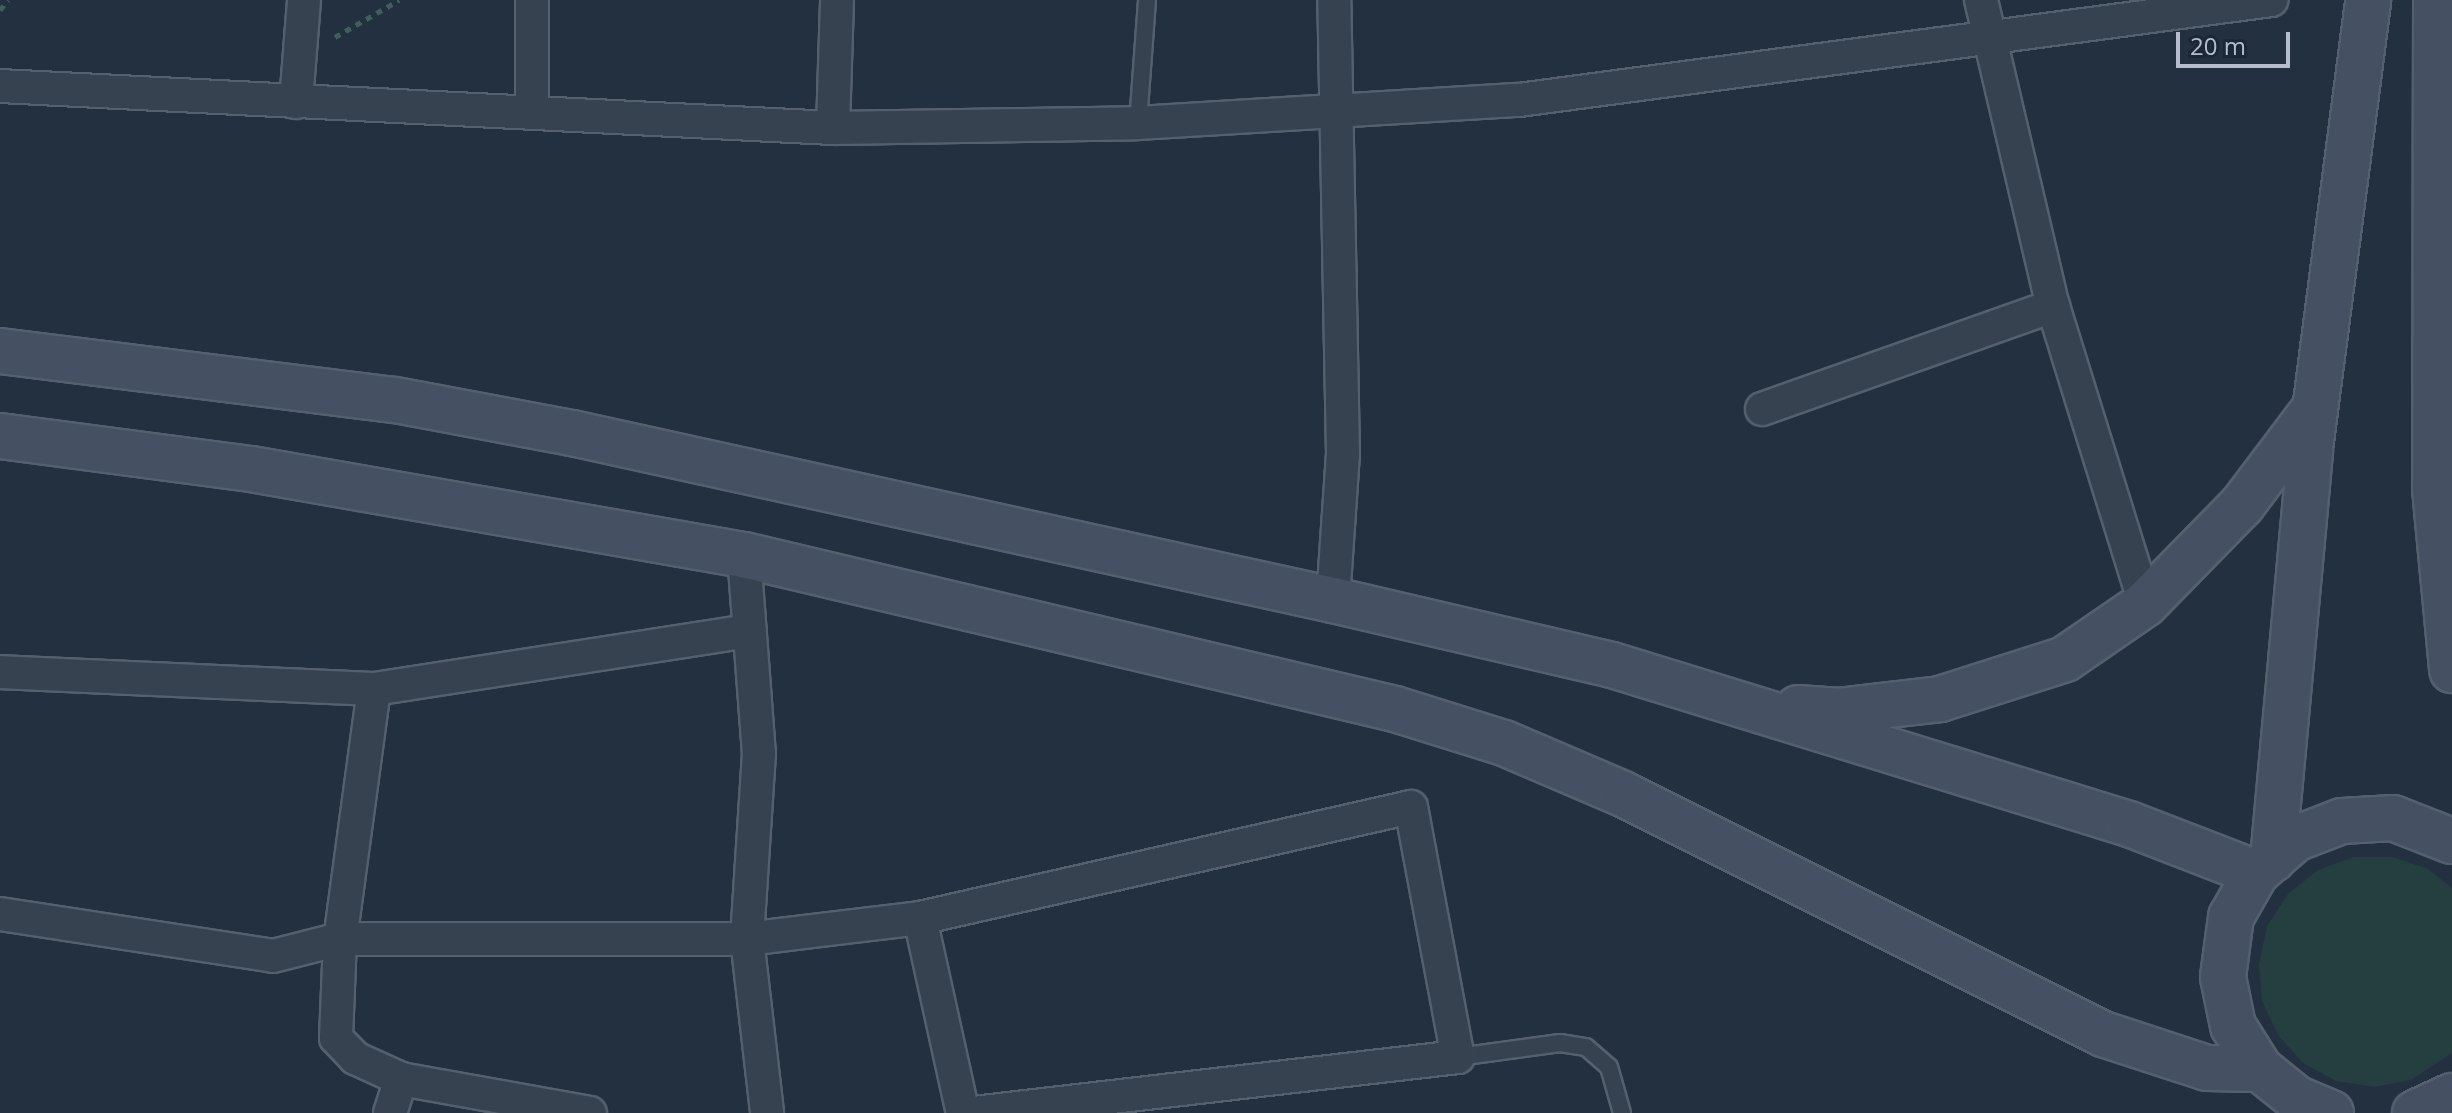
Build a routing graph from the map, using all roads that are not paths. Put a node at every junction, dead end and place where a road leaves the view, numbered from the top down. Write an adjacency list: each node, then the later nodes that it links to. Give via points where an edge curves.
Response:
1 (304, 0): 13 (street)
2 (532, 0): 15 (street)
3 (837, 0): 17 (street)
4 (1147, 0): 16 (lane)
5 (1334, 0): 14 (street)
6 (1981, 0): 10 (street)
7 (2271, 0): 10 (street)
8 (2368, 0): 20 (main road)
9 (2436, 0): 11 (main road)
10 (1985, 36): 14 (street, via 1519,100); 18 (street)
11 (2443, 60): 23 (main road)
12 (0, 86): 13 (street)
13 (296, 102): 15 (street)
14 (1336, 109): 16 (street); 25 (street, via 1343,454)
15 (532, 113): 17 (street)
16 (1138, 123): 17 (street)
17 (833, 128)
18 (2053, 306): 21 (street); 26 (street)
19 (0, 351): 25 (main road, via 395,400 558,430)
20 (2316, 406): 26 (main road, via 2242,505); 33 (main road)
21 (1762, 409)
22 (0, 436): 24 (main road, via 251,469)
23 (2444, 488): 28 (main road)
24 (744, 555): 27 (street); 39 (main road, via 1288,679 1504,743 1841,900 2103,1034 2207,1068)
25 (1333, 600): 31 (main road, via 1612,665)
26 (2145, 604): 31 (main road, via 2065,659 1940,699 1837,711)
27 (750, 631): 30 (street); 37 (street, via 759,753)
28 (2452, 670)
29 (0, 672): 30 (street)
30 (374, 689): 36 (street)
31 (1729, 701): 33 (main road)
32 (2452, 841): 33 (main road, via 2393,818 2342,821 2295,839)
33 (2265, 866): 39 (main road, via 2231,917 2223,977 2233,1026)
34 (0, 914): 36 (street, via 273,956)
35 (920, 918): 37 (street); 38 (street, via 1411,807); 46 (street)
36 (340, 939): 37 (street); 40 (street, via 336,1038 355,1058)
37 (747, 939): 45 (street)
38 (1458, 1057): 47 (street); 48 (lane, via 1560,1043 1586,1047 1609,1067)
39 (2260, 1069): 42 (main road)
40 (401, 1079): 43 (street); 44 (street)
41 (2452, 1096): 49 (main road)
42 (2311, 1108)
43 (390, 1113)
44 (590, 1113)
45 (767, 1113)
46 (963, 1113)
47 (972, 1113)
48 (1622, 1113)
49 (2415, 1113)

